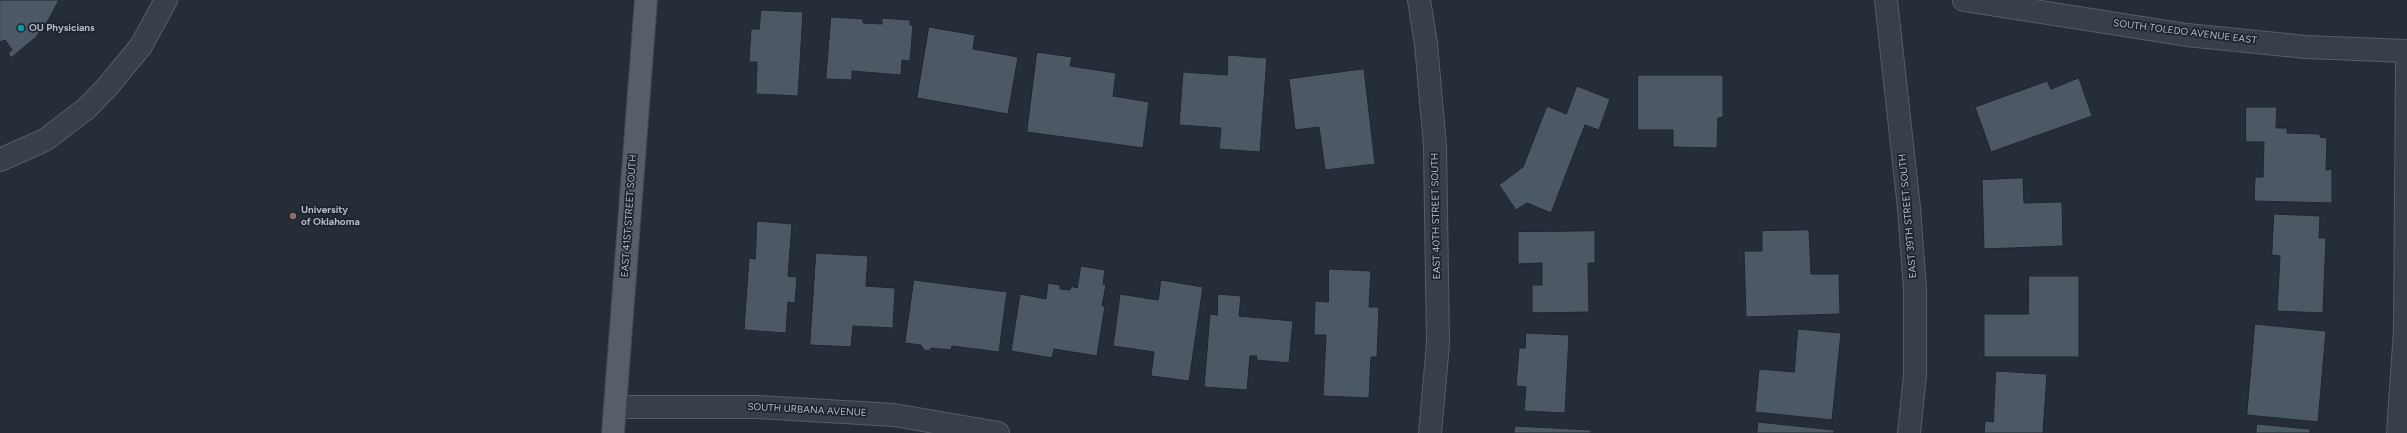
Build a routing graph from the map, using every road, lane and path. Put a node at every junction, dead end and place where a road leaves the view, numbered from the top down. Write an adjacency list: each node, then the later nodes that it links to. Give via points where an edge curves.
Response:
1 (166, 0): 8 (street, via 141,46 87,108 45,140)
2 (646, 0): 9 (main road, EAST 41ST STREET SOUTH)
3 (1419, 0): 12 (street, EAST 40TH STREET SOUTH, via 1426,44 1435,146 1438,344)
4 (1886, 0): 13 (street, EAST 39TH STREET SOUTH, via 1909,208 1915,289 1915,375)
5 (1964, 0): 6 (street, SOUTH TOLEDO AVENUE EAST, via 2187,34 2306,46)
6 (2407, 51)
7 (2407, 65): 14 (street, via 2405,330)
8 (0, 160)
9 (615, 407): 10 (main road, EAST 41ST STREET SOUTH); 11 (street, SOUTH URBANA AVENUE, via 758,407 894,415)
10 (613, 433)
11 (998, 433)
12 (1430, 433)
13 (1909, 433)
14 (2398, 433)

